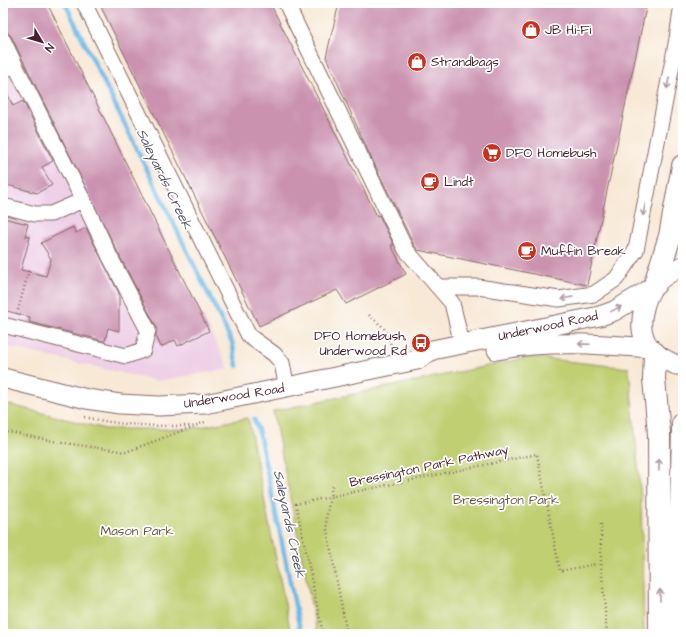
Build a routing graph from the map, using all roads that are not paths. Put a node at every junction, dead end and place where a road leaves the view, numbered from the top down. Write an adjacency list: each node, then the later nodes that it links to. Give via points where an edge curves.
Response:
1 (84, 3): 18 (lane, via 249,336 282,363)
2 (286, 3): 11 (lane, via 406,250)
3 (682, 3): 11 (lane, one-way to 11, via 636,250 616,279 594,294 558,300 478,287)
4 (3, 40): 5 (lane)
5 (9, 68): 7 (lane)
6 (683, 166): 10 (highway, via 670,236)
7 (83, 200): 8 (lane, via 50,214 35,214); 12 (lane, via 148,330 143,350 126,356)
8 (3, 206)
9 (683, 266): 10 (main road, Underwood Road, via 666,275)
10 (654, 286): 13 (main road, Underwood Road, one-way to 10, via 600,316 614,311); 14 (main road, via 643,310 642,321 644,337)
11 (438, 287): 13 (lane, via 452,303)
12 (8, 327)
13 (462, 344): 15 (main road, Underwood Road, via 432,350)
14 (653, 351): 15 (main road, Underwood Road, one-way to 15, via 562,343 508,348 432,363); 16 (main road); 20 (highway, one-way to 14, via 659,433)
15 (417, 360): 18 (main road, Underwood Road)
16 (676, 365)
17 (3, 378): 18 (main road, Underwood Road, via 87,399 159,406 205,404)
18 (287, 388)
19 (683, 423): 21 (highway)
20 (660, 634)
21 (681, 634)

